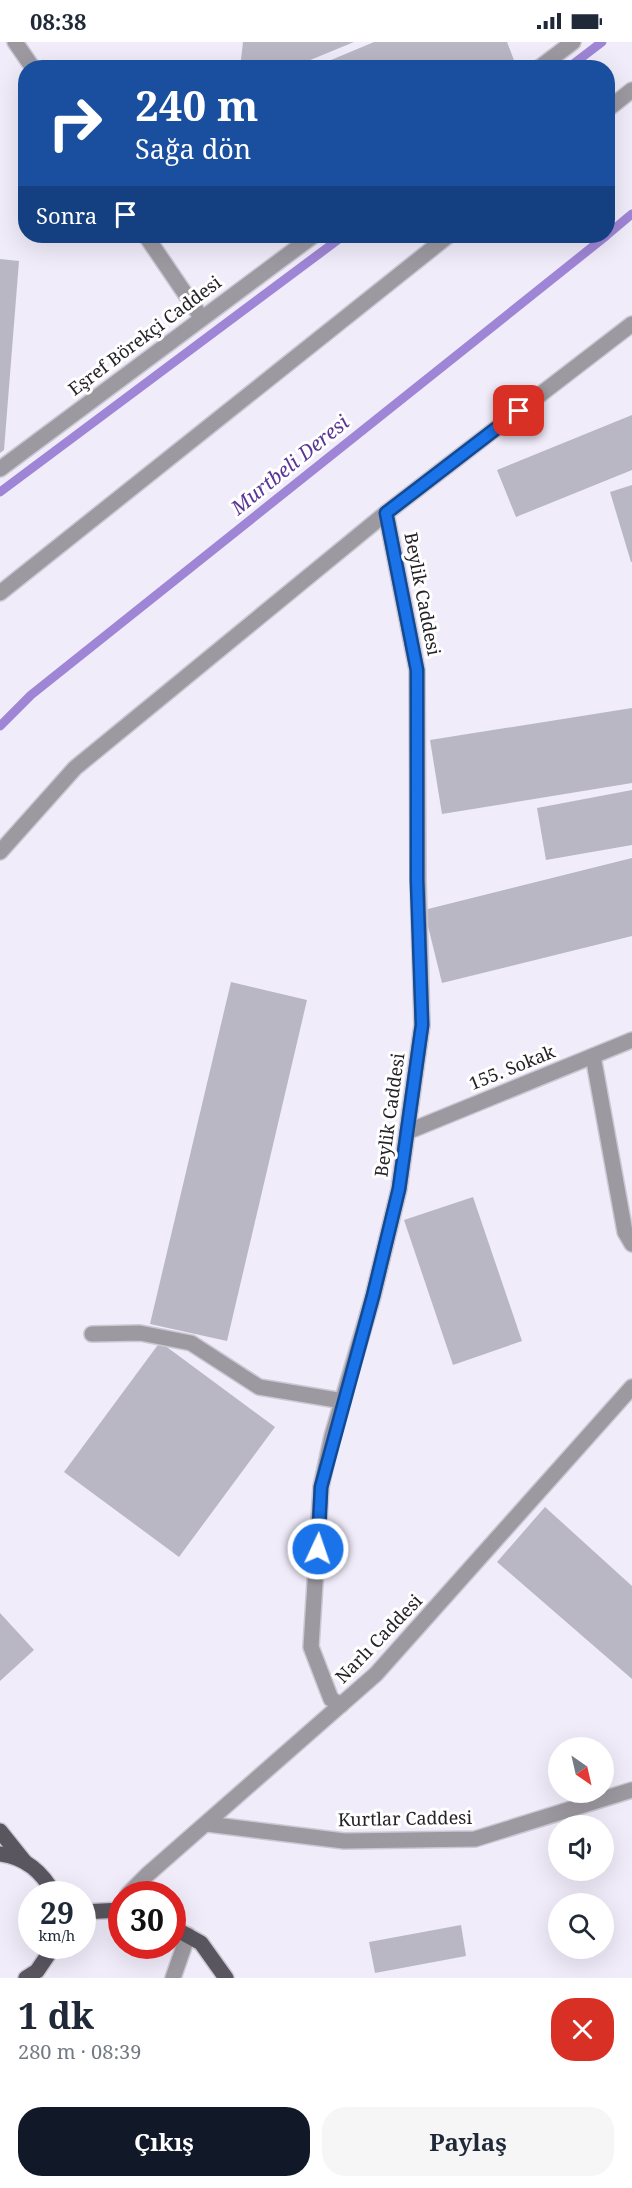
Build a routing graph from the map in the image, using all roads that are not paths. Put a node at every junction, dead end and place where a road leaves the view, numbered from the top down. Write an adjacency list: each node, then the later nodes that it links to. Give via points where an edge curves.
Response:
1 (15, 42): 3 (street)
2 (573, 42): 4 (street)
3 (27, 60)
4 (549, 60)
5 (632, 90): 6 (street)
6 (615, 103)
7 (151, 243): 10 (street)
8 (303, 243): 10 (street, Eşref Börekçi Caddesi)
9 (438, 243): 14 (street)
10 (201, 317): 12 (street, Eşref Börekçi Caddesi)
11 (632, 324): 13 (street)
12 (0, 469)
13 (386, 513): 15 (street, via 75,768); 18 (street, Beylik Caddesi, via 417,670 422,1025)
14 (0, 593)
15 (0, 852)
16 (632, 1040): 17 (street, 155. Sokak)
17 (593, 1056): 18 (street, 155. Sokak); 19 (street, via 625,1232)
18 (407, 1132): 22 (street, Beylik Caddesi, via 394,1210)
19 (632, 1244)
20 (92, 1334): 22 (street, via 140,1333 191,1343 259,1387)
21 (632, 1387): 23 (street, Narlı Caddesi, via 416,1633)
22 (343, 1401): 23 (street, Beylik Caddesi, via 321,1487 311,1647 331,1699)
23 (341, 1705): 25 (street, Narlı Caddesi)
24 (632, 1790): 25 (street, Kurtlar Caddesi, via 475,1839 344,1841)
25 (207, 1824): 30 (street, Narlı Caddesi)
26 (0, 1831): 28 (main road)
27 (0, 1854): 28 (main road)
28 (24, 1861): 29 (main road)
29 (46, 1881)
30 (141, 1881)
31 (188, 1935): 34 (street); 35 (main road, via 201,1943)
32 (45, 1959): 33 (main road)
33 (26, 1978)
34 (173, 1978)
35 (226, 1978)

